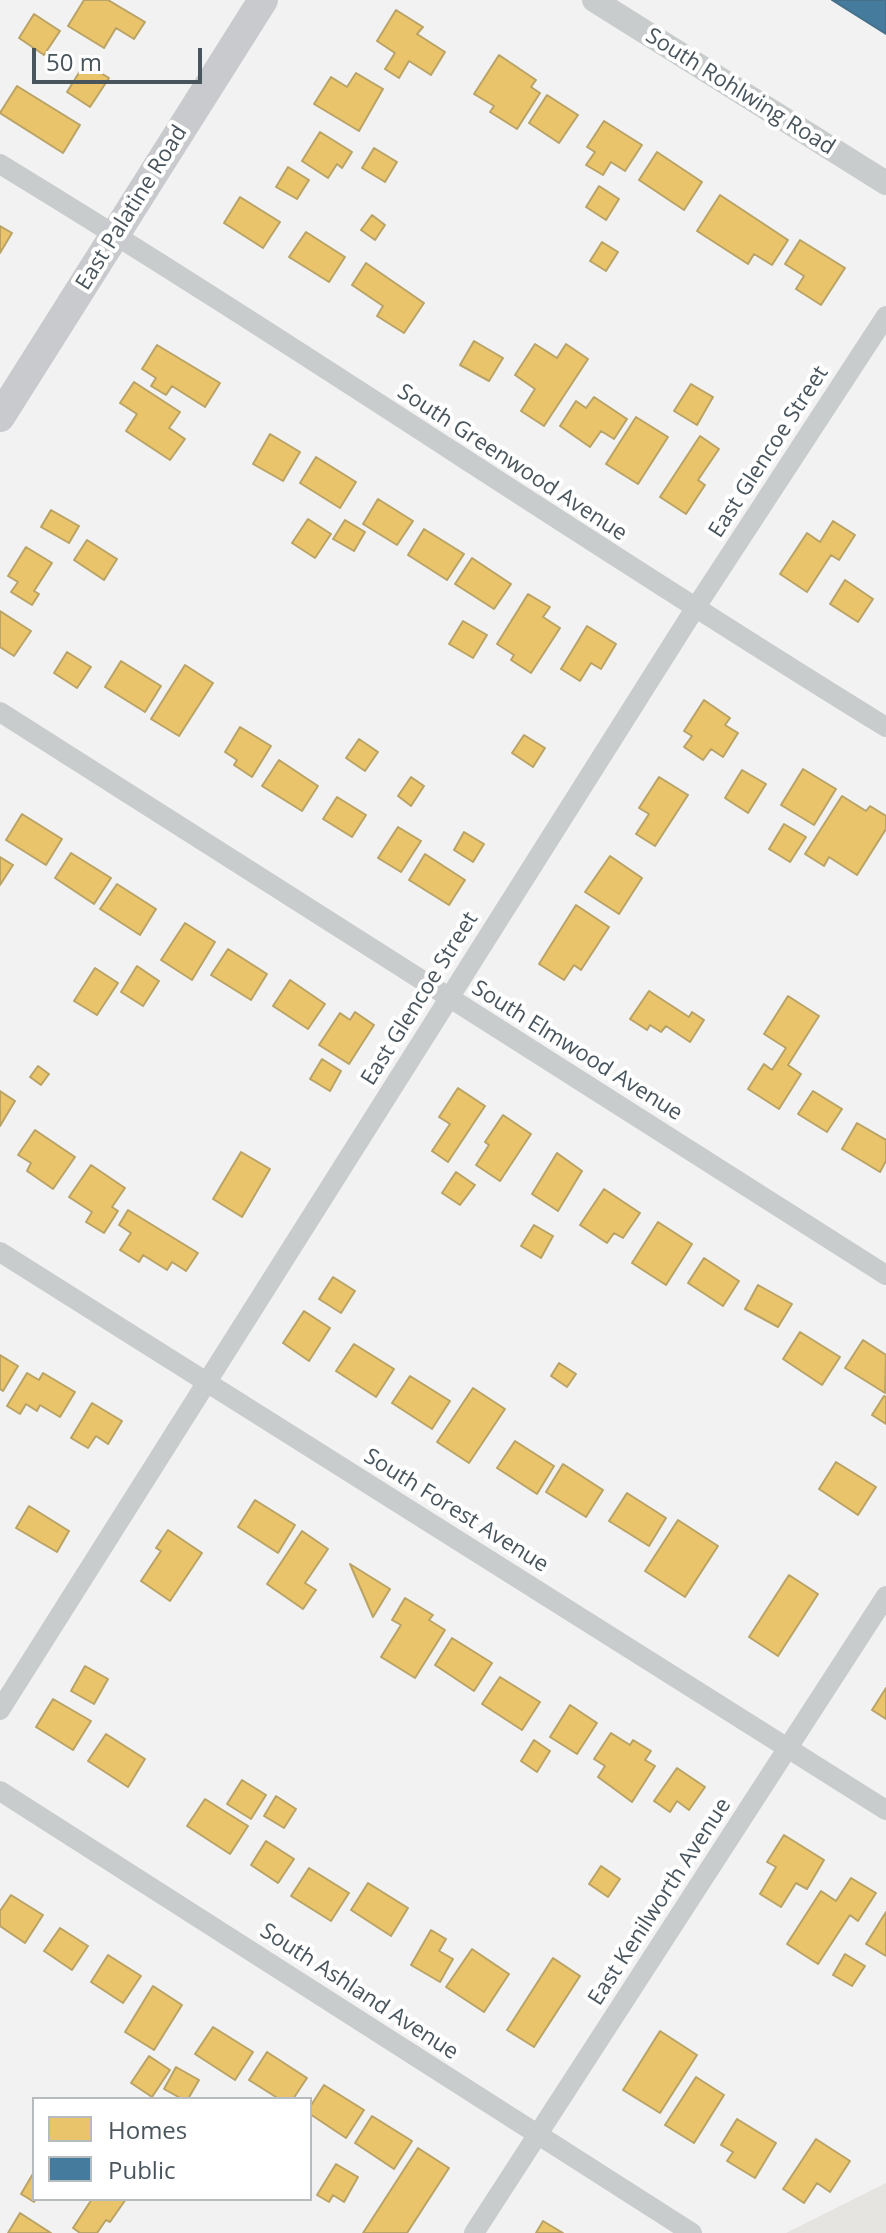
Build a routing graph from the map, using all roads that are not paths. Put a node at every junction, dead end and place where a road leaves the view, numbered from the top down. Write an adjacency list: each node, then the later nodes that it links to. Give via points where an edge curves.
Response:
1 (263, 0): 5 (main road, East Palatine Road)
2 (594, 0): 4 (street, South Rohlwing Road)
3 (0, 164): 5 (street, South Greenwood Avenue)
4 (886, 183)
5 (115, 234): 7 (main road, East Palatine Road); 8 (street, South Greenwood Avenue)
6 (886, 316): 8 (street, East Glencoe Street)
7 (0, 417)
8 (694, 610): 10 (street, South Greenwood Avenue); 11 (street, East Glencoe Street)
9 (0, 712): 11 (street, South Elmwood Avenue)
10 (886, 727)
11 (449, 998): 13 (street, South Elmwood Avenue); 14 (street, East Glencoe Street)
12 (0, 1252): 14 (street, South Forest Avenue)
13 (886, 1275)
14 (207, 1383): 16 (street, East Glencoe Street); 17 (street, South Forest Avenue)
15 (886, 1596): 17 (street, East Kenilworth Avenue)
16 (0, 1710)
17 (788, 1748): 19 (street, South Forest Avenue); 20 (street, East Kenilworth Avenue)
18 (0, 1791): 20 (street, South Ashland Avenue)
19 (886, 1810)
20 (538, 2134): 21 (street, East Kenilworth Avenue); 22 (street, South Ashland Avenue)
21 (474, 2233)
22 (692, 2233)

